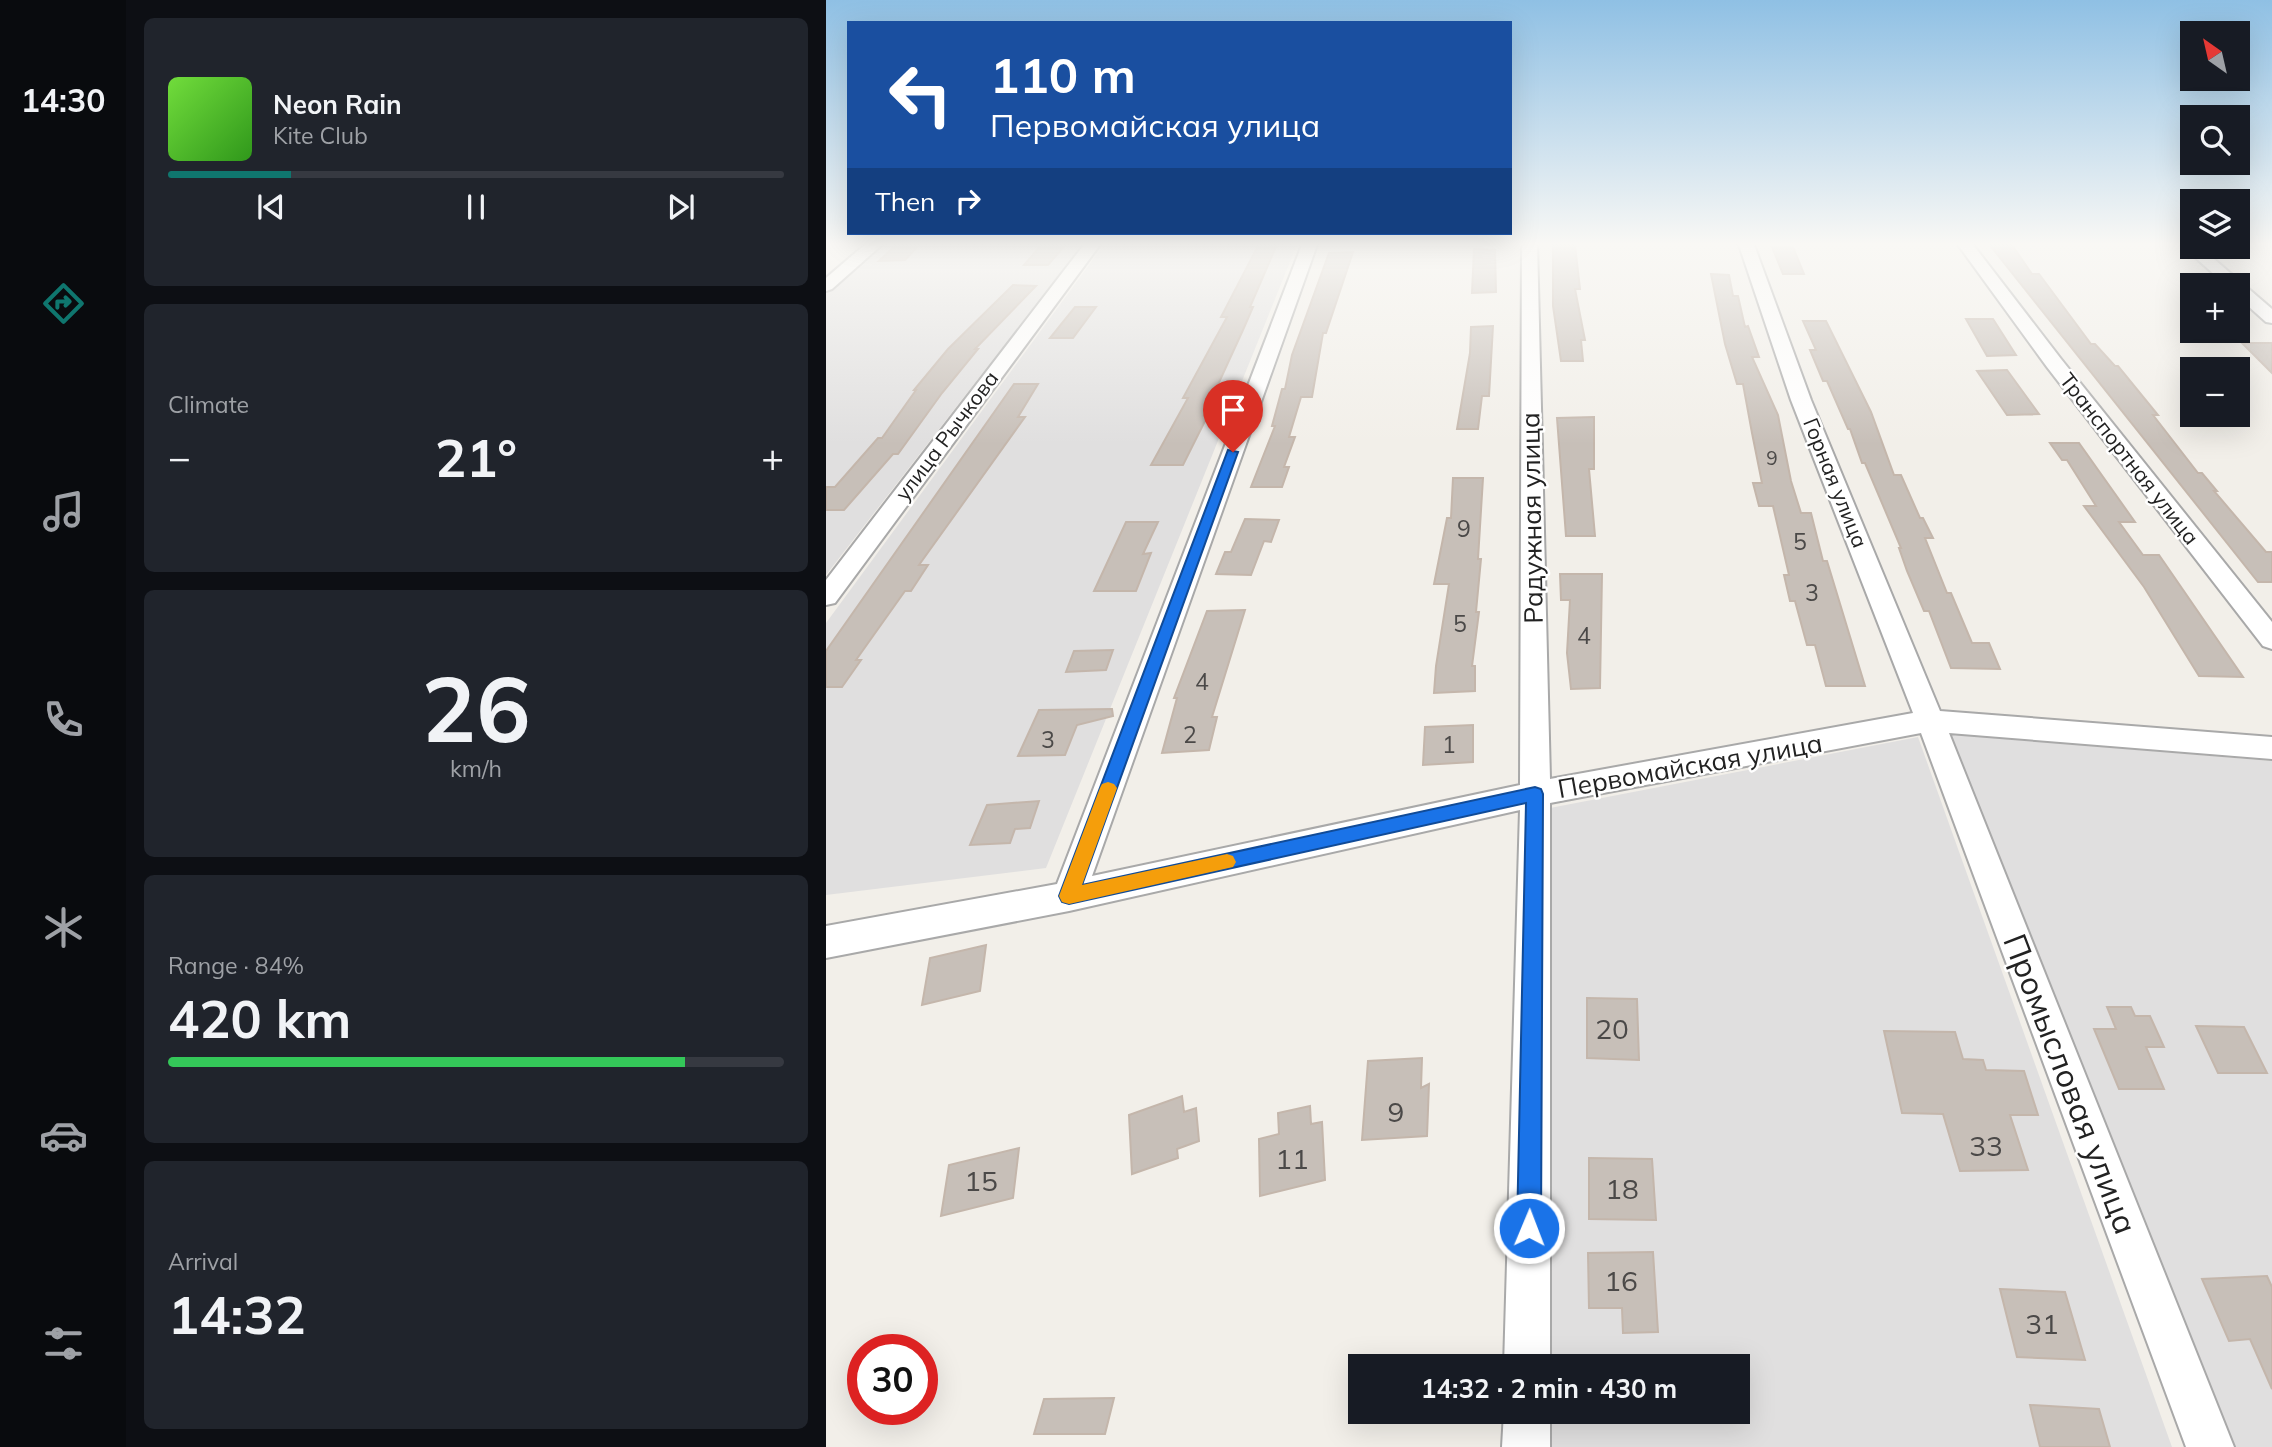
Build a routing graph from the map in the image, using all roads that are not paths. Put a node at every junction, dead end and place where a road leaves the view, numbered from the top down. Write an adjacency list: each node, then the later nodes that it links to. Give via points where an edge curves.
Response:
1 (1043, 310): 6 (street, улица Рычкова)
2 (1285, 310): 11 (street)
3 (1530, 310): 10 (street, Радужная улица)
4 (1770, 310): 8 (street, Горная улица, via 1801,400)
5 (2014, 310): 7 (street, Транспортная улица)
6 (826, 597)
7 (2272, 640)
8 (1930, 721): 9 (street, Первомайская улица); 10 (street, Первомайская улица); 16 (street, Промысловая улица)
9 (2272, 748)
10 (1535, 794): 11 (street, Первомайская улица); 13 (street, Радужная улица)
11 (1069, 896): 12 (street, Первомайская улица)
12 (826, 942)
13 (1527, 1354)
14 (1527, 1424): 15 (street)
15 (1526, 1447)
16 (2210, 1447)

